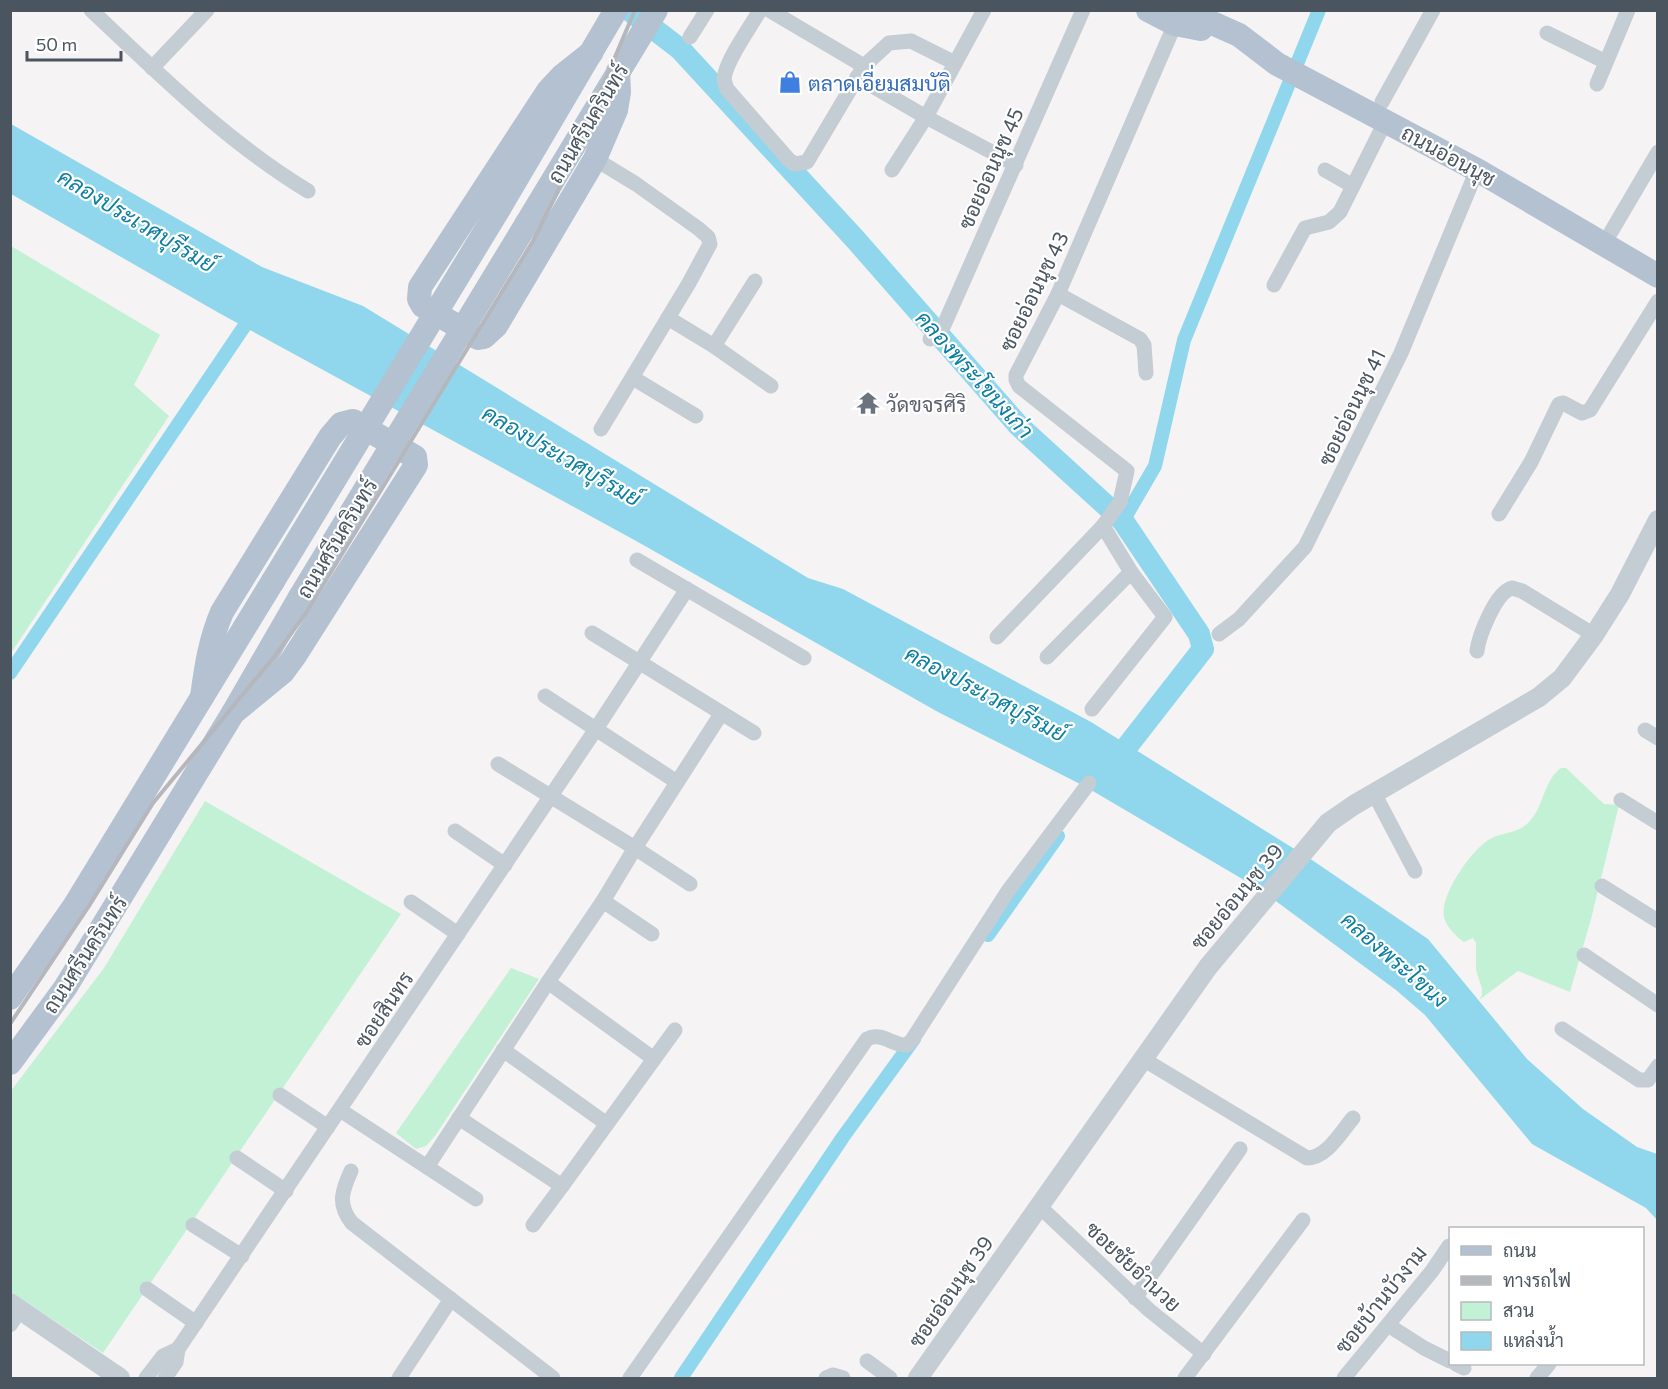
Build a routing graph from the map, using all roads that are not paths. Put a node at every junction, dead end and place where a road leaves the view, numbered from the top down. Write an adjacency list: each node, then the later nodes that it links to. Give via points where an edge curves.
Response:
1 (91, 10): 22 (street)
2 (207, 10): 22 (street)
3 (656, 10): 23 (main road, ถนนศรีนครินทร์)
4 (707, 10): 18 (street)
5 (760, 10): 24 (street, via 731,60 724,82 795,164 807,162)
6 (769, 10): 15 (street)
7 (984, 10): 21 (street)
8 (1083, 10): 30 (street, ซอยอ่อนนุช 45)
9 (1148, 10): 14 (main road, ถนนอ่อนนุช)
10 (1212, 10): 17 (main road, ถนนอ่อนนุช)
11 (1433, 10): 26 (street)
12 (1628, 10): 20 (street)
13 (614, 13): 19 (main road, ถนนศรีนครินทร์)
14 (1181, 16): 17 (main road, ถนนอ่อนนุช); 41 (street, ซอยอ่อนนุช 43)
15 (793, 17): 24 (street)
16 (1547, 33): 20 (street)
17 (1239, 36): 26 (main road, ถนนอ่อนนุช)
18 (690, 37)
19 (591, 52): 29 (main road, via 548,91 420,287 418,294 423,306 478,338 496,327); 66 (main road, ถนนศรีนครินทร์, bridge)
20 (1606, 62): 25 (street)
21 (955, 63): 24 (street, via 911,41 890,44); 27 (street)
22 (152, 68): 35 (street, via 246,151)
23 (618, 71): 29 (main road, via 616,110); 68 (main road, ถนนศรีนครินทร์, bridge)
24 (861, 71): 27 (street)
25 (1597, 84)
26 (1381, 112): 33 (main road, ถนนอ่อนนุช); 34 (street); 36 (main road, ถนนอ่อนนุช)
27 (926, 117): 30 (street); 31 (street)
28 (1658, 152): 36 (street)
29 (595, 159): 43 (street, via 636,184 710,241)
30 (1016, 165): 44 (street, ซอยอ่อนนุช 45)
31 (892, 170)
32 (1325, 170): 34 (street)
33 (1478, 170): 36 (main road, ถนนอ่อนนุช); 58 (street, ซอยอ่อนนุช 41, via 1401,353 1305,547 1239,619)
34 (1353, 186): 40 (street, via 1340,212 1329,222 1305,228)
35 (308, 191)
36 (1608, 238): 37 (main road, ถนนอ่อนนุช); 38 (main road, ถนนอ่อนนุช)
37 (1658, 260)
38 (1658, 276)
39 (755, 281): 45 (street)
40 (1274, 285)
41 (1058, 294): 46 (street, via 1140,339); 53 (street, ซอยอ่อนนุช 43, via 1016,380 1127,471 1120,502)
42 (1658, 301): 51 (street, via 1590,410 1582,413 1559,404 1531,462)
43 (668, 318): 45 (street); 47 (street)
44 (937, 333)
45 (714, 346): 48 (street)
46 (1146, 373)
47 (633, 378): 49 (street); 50 (street)
48 (771, 386)
49 (696, 416)
50 (601, 429)
51 (1499, 514)
52 (1658, 520): 59 (street, ซอยอ่อนนุช 39)
53 (1107, 521): 55 (street); 60 (street, ซอยอ่อนนุช 43)
54 (637, 560): 56 (street)
55 (1131, 572): 62 (street); 67 (street, via 1166,617)
56 (687, 590): 63 (street); 64 (street, ซอยสินทร)
57 (592, 633): 64 (street)
58 (1219, 634)
59 (1594, 635): 61 (street, via 1512,588 1502,594 1479,637); 75 (street, ซอยอ่อนนุช 39, via 1562,678 1539,697)
60 (997, 637)
61 (1477, 651)
62 (1047, 657)
63 (804, 658)
64 (639, 663): 69 (street); 70 (street, ซอยสินทร)
65 (545, 696): 70 (street)
66 (202, 697): 68 (main road, via 207,656 222,612 330,437 341,424 353,421 415,457 416,465 283,672); 92 (main road, ถนนศรีนครินทร์, via 75,905)
67 (1092, 710)
68 (234, 713): 99 (main road, ถนนศรีนครินทร์, via 65,987)
69 (721, 714): 71 (street); 73 (street)
70 (596, 729): 73 (street); 76 (street, ซอยสินทร)
71 (754, 733)
72 (498, 764): 76 (street)
73 (677, 782): 80 (street)
74 (1089, 783): 136 (street, via 1008,891 912,1040 902,1045 877,1036 867,1039)
75 (1375, 795): 82 (street); 98 (street, ซอยอ่อนนุช 39, via 1328,823 1208,967)
76 (551, 796): 80 (street); 81 (street, ซอยสินทร)
77 (1621, 800): 78 (street)
78 (1658, 823)
79 (455, 831): 81 (street)
80 (634, 848): 83 (street); 85 (street)
81 (505, 865): 88 (street, ซอยสินทร)
82 (1415, 871)
83 (690, 884)
84 (1602, 886): 87 (street)
85 (603, 901): 89 (street); 91 (street)
86 (411, 902): 88 (street)
87 (1658, 921)
88 (458, 934): 102 (street, ซอยสินทร)
89 (652, 934)
90 (1584, 955): 93 (street)
91 (548, 982): 96 (street); 97 (street)
92 (10, 998)
93 (1658, 1005)
94 (1562, 1029): 100 (street, via 1639,1080 1648,1080)
95 (675, 1030): 97 (street)
96 (503, 1050): 103 (street); 105 (street)
97 (654, 1059): 105 (street)
98 (1143, 1059): 104 (street, via 1307,1158 1322,1155); 114 (street, ซอยอ่อนนุช 39)
99 (10, 1063)
100 (1658, 1065)
101 (280, 1095): 106 (street)
102 (340, 1110): 106 (street, ซอยสินทร); 109 (street)
103 (459, 1118): 109 (street); 111 (street)
104 (1353, 1118)
105 (607, 1124): 111 (street)
106 (328, 1127): 112 (street, ซอยสินทร)
107 (1240, 1149): 121 (street)
108 (237, 1158): 112 (street)
109 (427, 1167): 113 (street)
110 (351, 1171): 122 (street, via 343,1190 344,1213 351,1223)
111 (562, 1186): 117 (street)
112 (286, 1191): 119 (street, ซอยสินทร)
113 (476, 1199)
114 (1039, 1206): 121 (street, ซอยชัยอำนวย); 140 (street, ซอยอ่อนนุช 39)
115 (1303, 1220): 127 (street)
116 (193, 1225): 119 (street)
117 (533, 1225)
118 (1449, 1246): 125 (street, ซอยบ้านบัวงาม)
119 (242, 1256): 124 (street, ซอยสินทร)
120 (147, 1289): 124 (street)
121 (1136, 1298): 127 (street, ซอยชัยอำนวย)
122 (452, 1299): 134 (street); 135 (street)
123 (14, 1312): 131 (street)
124 (196, 1323): 126 (street, ซอยสินทร)
125 (1388, 1325): 128 (street); 142 (street, ซอยบ้านบัวงาม)
126 (178, 1349): 132 (street, via 163,1356); 133 (street, ซอยสินทร, via 176,1362)
127 (1204, 1354): 141 (street)
128 (1449, 1360)
129 (867, 1361): 139 (street)
130 (1548, 1365): 143 (street)
131 (117, 1378)
132 (146, 1378)
133 (165, 1378)
134 (399, 1378)
135 (553, 1378)
136 (630, 1378)
137 (826, 1378): 138 (street)
138 (843, 1378)
139 (890, 1378)
140 (918, 1378)
141 (1185, 1378)
142 (1344, 1378)
143 (1537, 1378)

